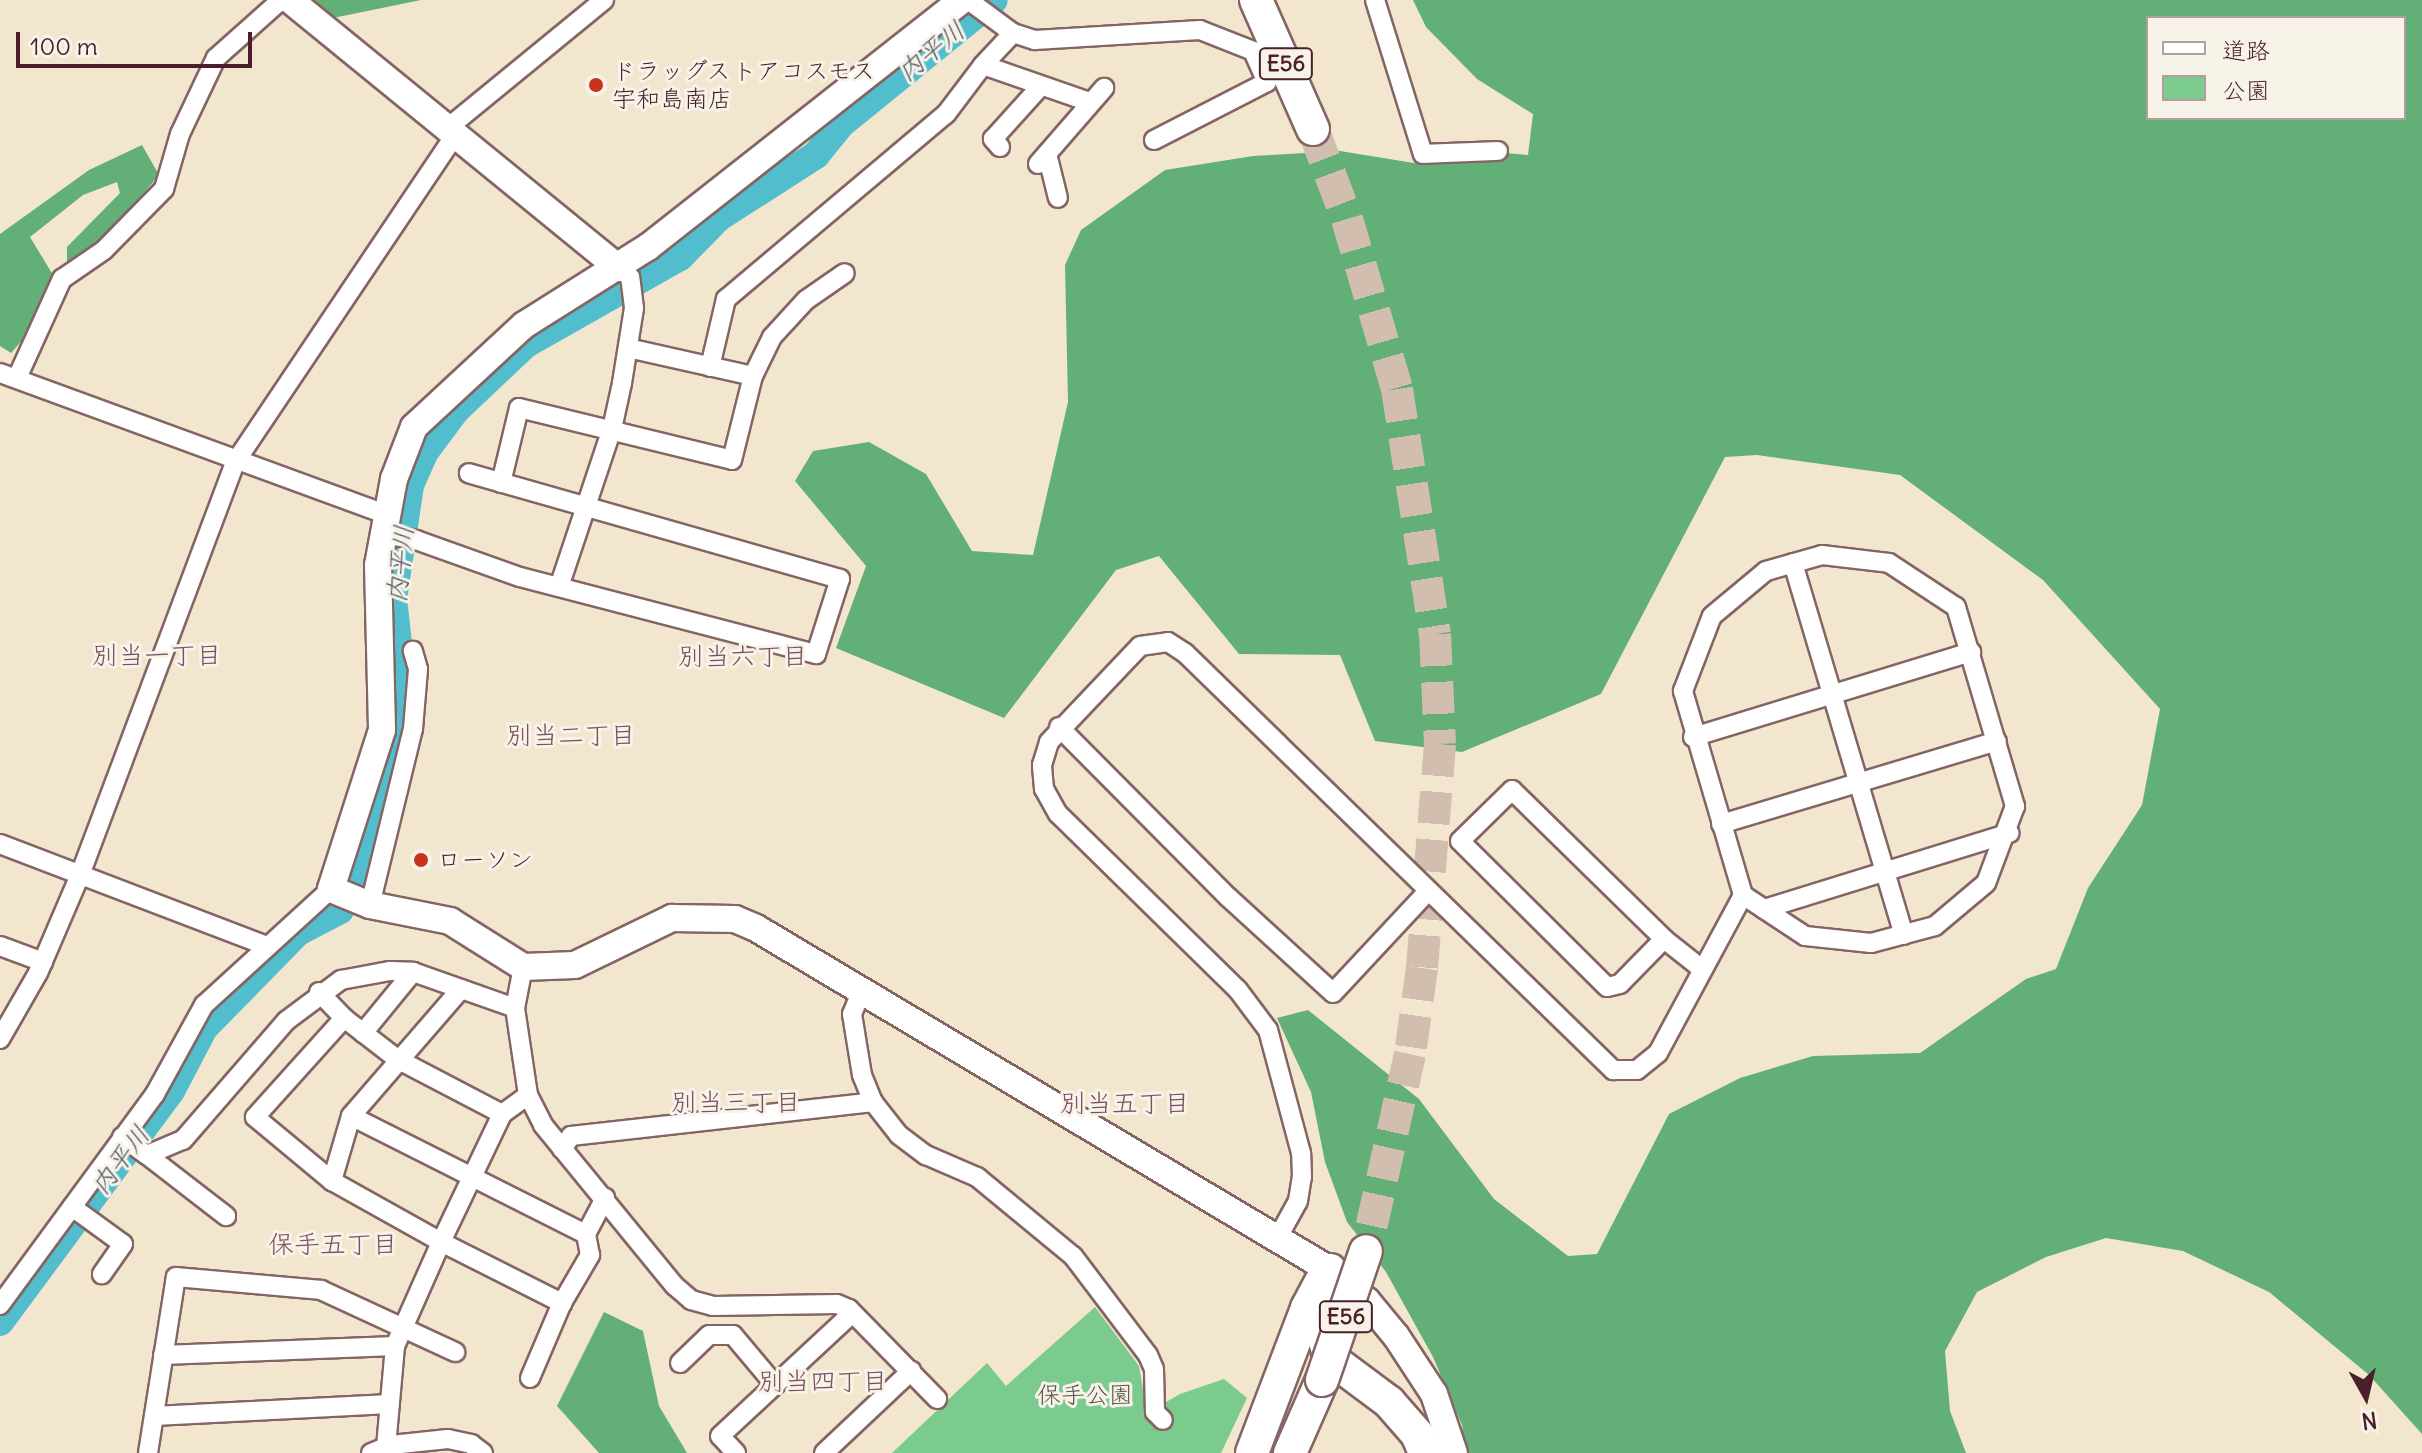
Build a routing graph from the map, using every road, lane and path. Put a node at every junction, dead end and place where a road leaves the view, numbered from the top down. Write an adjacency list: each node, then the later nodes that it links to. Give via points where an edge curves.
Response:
1 (281, 0): 22 (street, via 216,58 180,134 164,189 104,250 62,279)
2 (290, 0): 12 (street)
3 (604, 0): 12 (street)
4 (1256, 0): 13 (highway, E56)
5 (1375, 0): 16 (street, via 1423,154)
6 (969, 2): 7 (street); 18 (street)
7 (1006, 28): 8 (street); 14 (street, via 1035,40 1200,30 1253,51 1267,82)
8 (983, 65): 9 (street); 21 (street, via 946,114 726,299)
9 (1040, 87): 11 (street); 15 (street, via 993,139)
10 (1104, 88): 11 (street)
11 (1089, 102): 17 (street, via 1042,159)
12 (454, 129): 18 (street); 25 (street)
13 (1313, 129)
14 (1154, 140)
15 (1000, 147)
16 (1498, 151)
17 (1058, 198)
18 (624, 272): 20 (street, via 634,299); 29 (street, via 524,325 437,401 414,427 400,456)
19 (845, 273): 23 (street, via 806,300 772,337)
20 (628, 348): 21 (street); 24 (street)
21 (710, 367): 23 (street)
22 (8, 376): 25 (street)
23 (753, 376): 24 (street, via 732,460)
24 (612, 429): 27 (street, via 519,408); 28 (street)
25 (236, 461): 29 (street); 43 (street)
26 (469, 473): 27 (street)
27 (501, 483): 28 (street)
28 (587, 509): 31 (street); 31 (street, via 840,579 816,654)
29 (388, 528): 31 (street); 46 (street, via 377,600 382,730)
30 (1793, 563): 33 (street, via 1822,555 1889,563 1956,607); 34 (street); 36 (street, via 1766,571 1712,616 1683,691)
31 (559, 587)
32 (413, 651): 46 (street, via 418,669 413,729)
33 (1971, 652): 34 (street); 37 (street)
34 (1832, 695): 36 (street); 38 (street)
35 (1059, 727): 44 (street, via 1140,646 1168,642); 44 (street, via 1228,897 1333,993); 76 (street, via 1042,765 1044,789 1058,814 1238,990 1268,1030 1302,1165 1298,1201)
36 (1693, 737): 39 (street)
37 (1997, 741): 38 (street); 40 (street, via 2015,806)
38 (1860, 783): 39 (street); 42 (street)
39 (1721, 824): 45 (street)
40 (2009, 833): 42 (street); 48 (street, via 1986,883 1935,926)
41 (0, 844): 43 (street)
42 (1886, 871): 47 (street); 48 (street)
43 (80, 875): 50 (street); 52 (street)
44 (1428, 891): 54 (street, via 1613,1070 1637,1070 1650,1063)
45 (1743, 895): 47 (street); 54 (street)
46 (350, 897): 50 (street); 53 (street, via 450,921)
47 (1764, 909): 48 (street, via 1805,936 1871,943)
48 (1904, 935)
49 (1664, 939): 49 (street, via 1620,984 1607,987 1460,841 1512,790); 54 (street)
50 (265, 945): 68 (street, via 204,1005 155,1094)
51 (0, 946): 52 (street)
52 (43, 962): 62 (street)
53 (523, 967): 58 (street, via 575,965 647,926 705,916 756,928); 59 (street)
54 (1702, 969)
55 (413, 972): 56 (street); 57 (street, via 367,973); 61 (street)
56 (461, 989): 59 (street); 63 (street)
57 (319, 992): 60 (street); 68 (street, via 286,1021 183,1140)
58 (861, 992): 65 (street, via 852,1014 862,1075); 76 (street)
59 (515, 1008): 64 (street)
60 (344, 1018): 61 (street); 71 (street, via 255,1117)
61 (363, 1033): 63 (street)
62 (0, 1039)
63 (397, 1059): 66 (street); 67 (street)
64 (528, 1095): 66 (street); 69 (street)
65 (873, 1102): 69 (street, via 571,1136); 94 (street, via 899,1135 926,1155 977,1177 1073,1256 1148,1355 1154,1369 1155,1412)
66 (502, 1114): 70 (street)
67 (351, 1116): 70 (street); 71 (street)
68 (134, 1145): 73 (street); 74 (street)
69 (562, 1149): 72 (street)
70 (472, 1177): 75 (street); 77 (street)
71 (332, 1181): 77 (street)
72 (605, 1198): 75 (street); 83 (street, via 691,1300 713,1306 837,1304)
73 (78, 1211): 80 (street, via 123,1244); 82 (street)
74 (226, 1216)
75 (586, 1234): 81 (street, via 590,1255)
76 (1277, 1239): 79 (street)
77 (441, 1242): 81 (street); 84 (street)
78 (1366, 1251): 101 (highway, E56, bridge, via 1322,1380)
79 (1330, 1270): 100 (highway, via 1307,1308); 102 (highway, via 1323,1334 1330,1358 1389,1402 1417,1434); 103 (street, via 1367,1301 1396,1336 1434,1394)
80 (102, 1274)
81 (562, 1303): 89 (street)
82 (0, 1305)
83 (849, 1309): 88 (street); 90 (street, via 848,1317)
84 (398, 1337): 85 (street); 86 (street); 86 (street, via 321,1290 176,1277); 92 (street)
85 (455, 1352)
86 (163, 1355): 93 (street)
87 (680, 1363): 90 (street, via 709,1335 733,1335)
88 (911, 1371): 91 (street); 99 (street)
89 (530, 1378)
90 (775, 1385): 98 (street, via 720,1436)
91 (937, 1399)
92 (390, 1404): 93 (street); 95 (street)
93 (154, 1416): 96 (street)
94 (1163, 1420)
95 (379, 1450): 97 (street, via 448,1439)
96 (148, 1453)
97 (483, 1453)
98 (736, 1453)
99 (824, 1453)
100 (1252, 1453)
101 (1290, 1453)
102 (1425, 1453)
103 (1454, 1453)

